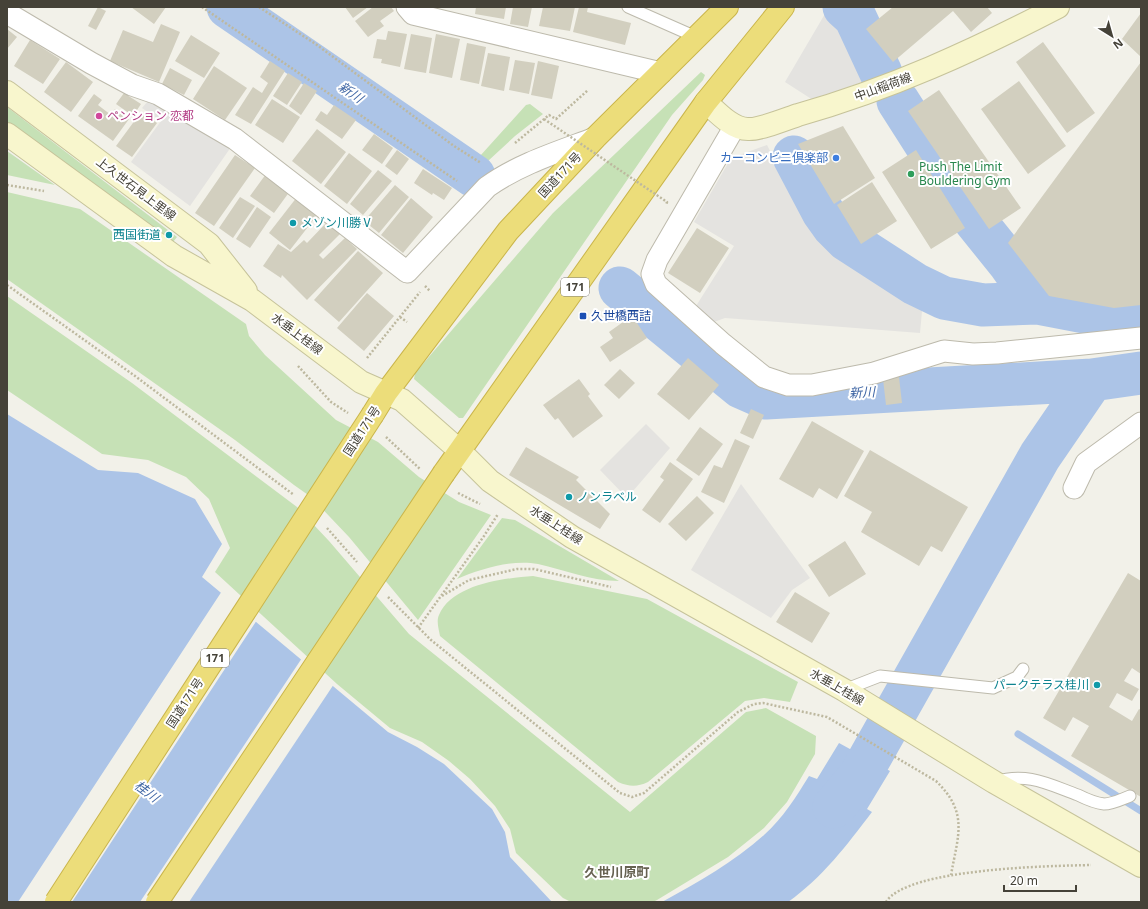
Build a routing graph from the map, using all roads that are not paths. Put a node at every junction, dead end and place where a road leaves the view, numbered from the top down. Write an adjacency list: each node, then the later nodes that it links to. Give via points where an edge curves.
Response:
1 (408, 7): 8 (street, via 412,14)
2 (628, 7): 7 (lane)
3 (727, 7): 7 (highway, 国道171号 / 171)
4 (783, 7): 10 (highway, 171)
5 (1058, 7): 11 (main road, 中山稲荷線, via 982,46 895,84 749,130)
6 (7, 13): 13 (street, via 91,63 132,85 158,94 235,139 407,272 487,187 529,163)
7 (696, 37): 8 (highway, 国道171号 / 171)
8 (661, 73): 13 (highway, 国道171号 / 171)
9 (7, 92): 14 (main road, 上久世石見上里線, via 209,244)
10 (706, 102): 11 (main road); 18 (highway, 171)
11 (735, 126): 15 (street, via 657,260 652,274 656,284 764,377 788,385 812,385 874,373 944,351 997,353)
12 (7, 134): 14 (main road, 水垂上桂線, via 174,256)
13 (595, 138): 16 (highway, 国道171号 / 171, via 508,231)
14 (252, 300): 16 (main road, 水垂上桂線, via 360,382)
15 (1141, 338)
16 (386, 393): 18 (main road, 水垂上桂線, via 402,400); 25 (highway, 国道171号 / 171, bridge)
17 (1141, 423): 19 (street, via 1086,463)
18 (460, 451): 21 (main road, 水垂上桂線, via 490,480 572,537); 26 (highway, 171, bridge)
19 (1074, 488)
20 (1023, 669): 21 (lane, via 1017,677 993,688 880,676)
21 (844, 690): 22 (main road, 水垂上桂線)
22 (994, 782): 23 (lane, via 1011,777 1029,778 1105,804); 24 (main road, 水垂上桂線)
23 (1130, 796)
24 (1135, 863)
25 (56, 902)
26 (157, 902)

